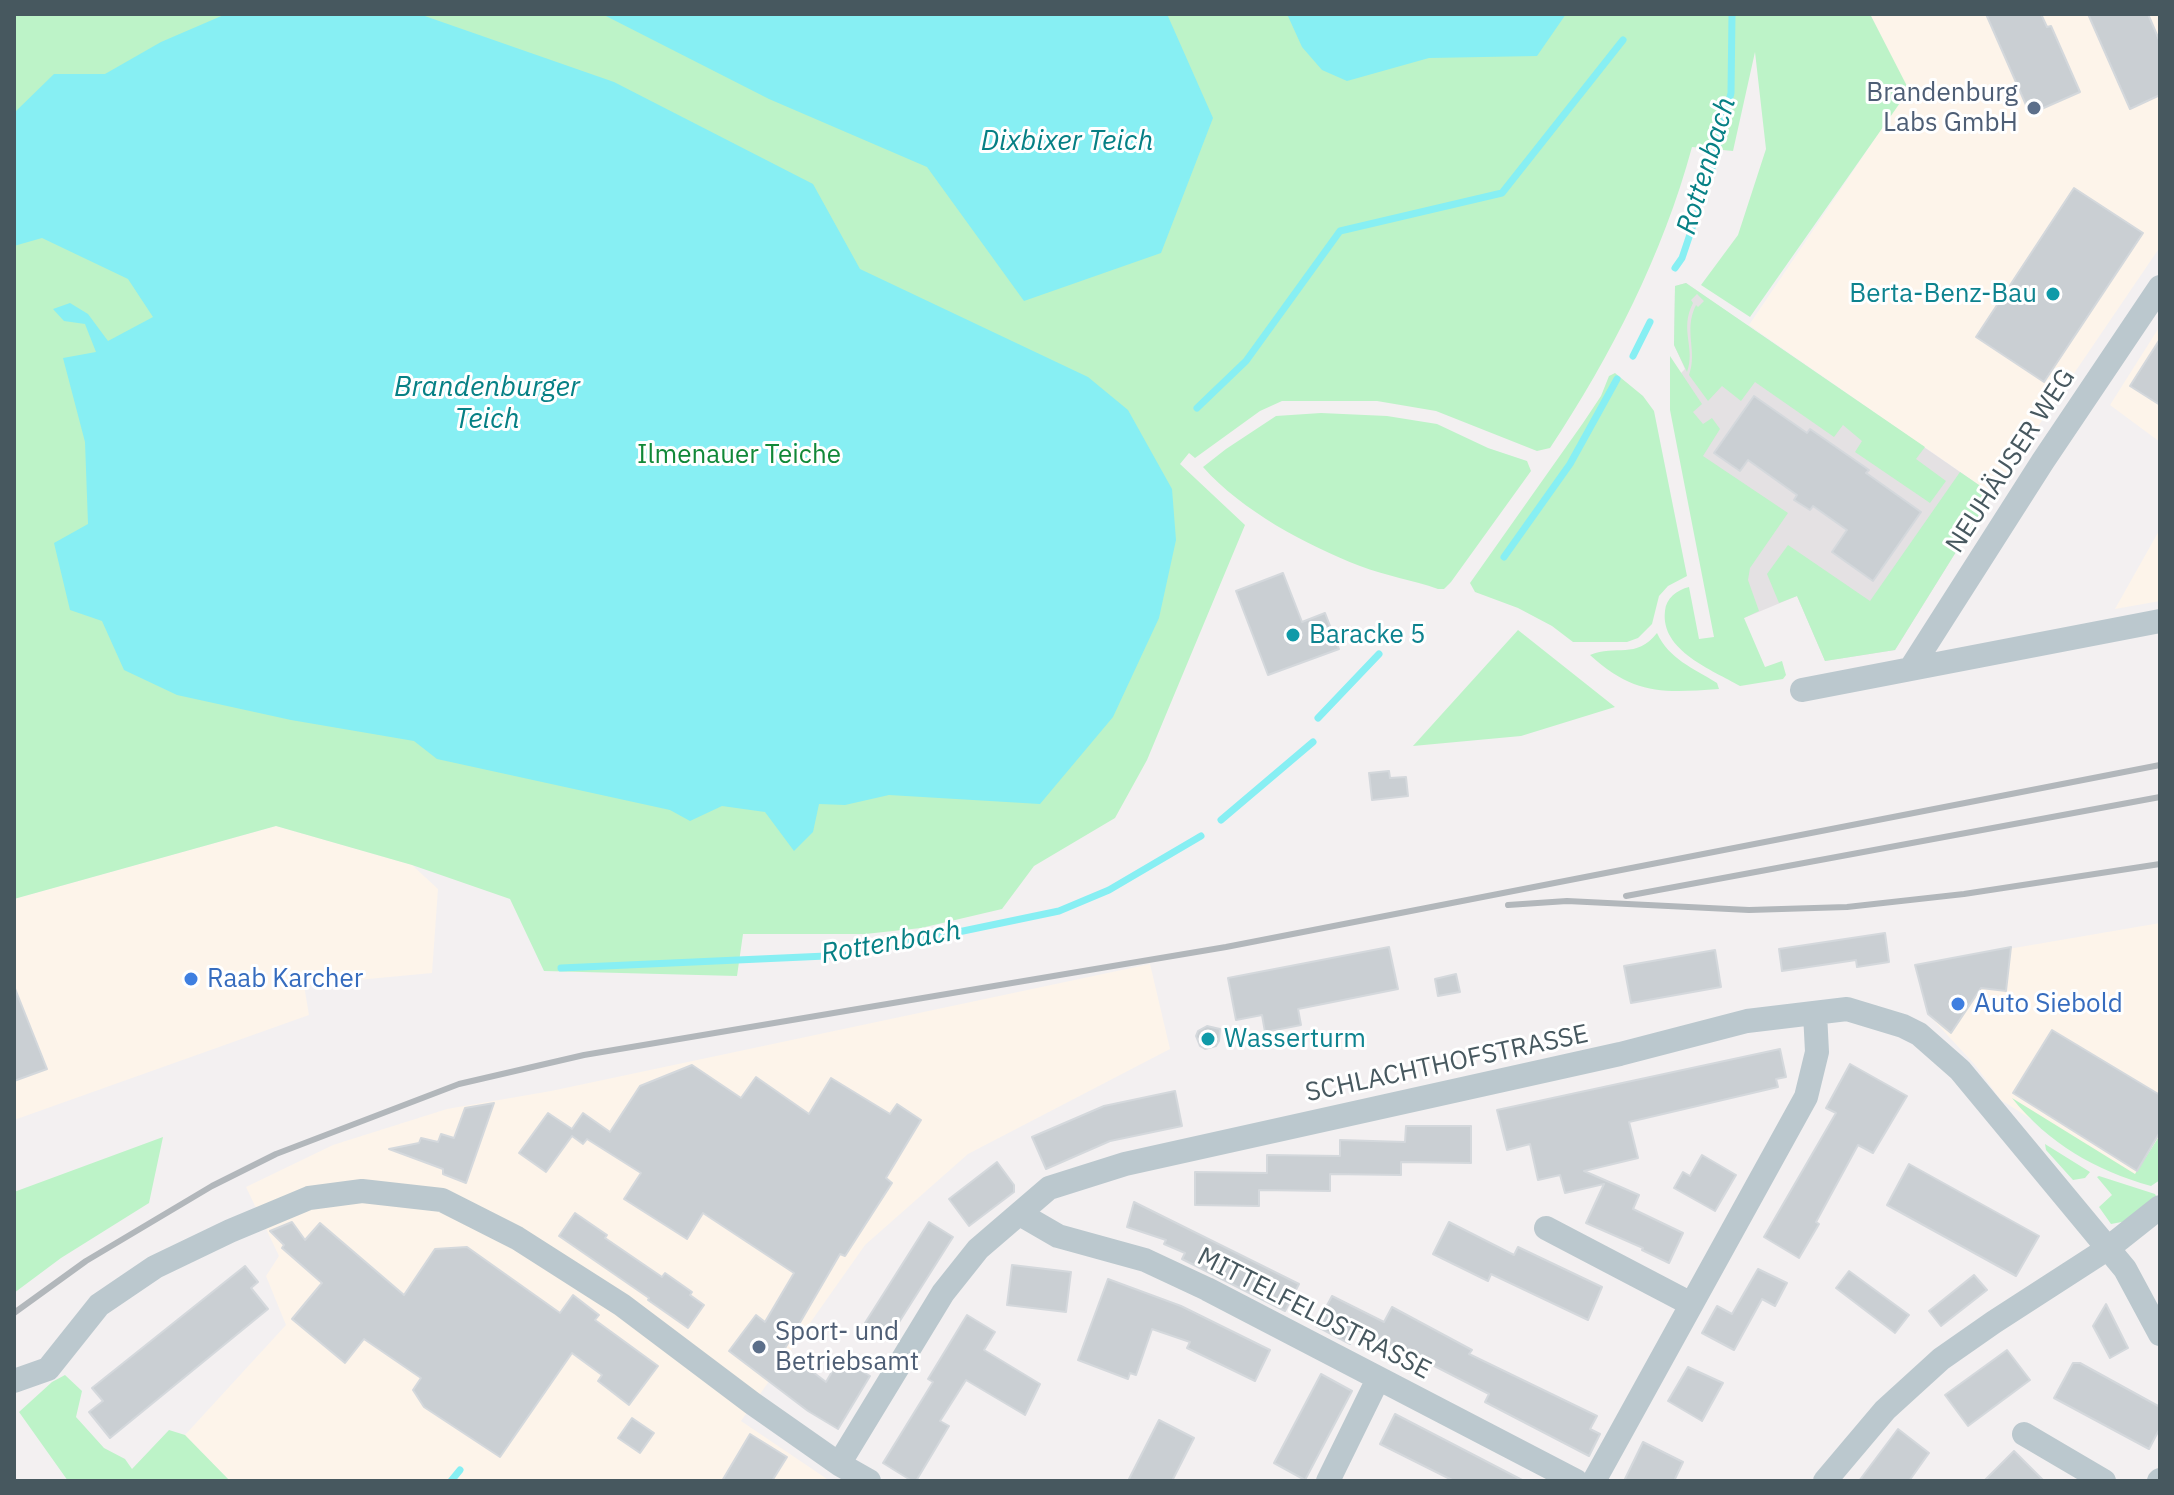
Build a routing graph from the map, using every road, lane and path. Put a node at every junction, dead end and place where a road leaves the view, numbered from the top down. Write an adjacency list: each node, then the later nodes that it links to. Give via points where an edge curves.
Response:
1 (2160, 287): 3 (street, NEUHÄUSER WEG)
2 (2160, 621): 3 (street)
3 (1911, 668): 4 (street)
4 (1802, 690)
5 (1815, 1013): 7 (street, SCHLACHTHOFSTRASSE, via 1747,1021 1125,1164 1049,1188); 9 (street, SCHLACHTHOFSTRASSE, via 1847,1009 1919,1034 1960,1070); 10 (street, via 1817,1052 1806,1097)
6 (2160, 1207): 9 (street)
7 (1020, 1214): 12 (street, MITTELFELDSTRASSE, via 1058,1236 1145,1260); 15 (street, SCHLACHTHOFSTRASSE, via 978,1249 943,1293)
8 (1546, 1228): 10 (street)
9 (2107, 1249): 11 (street, SCHLACHTHOFSTRASSE, via 2125,1269); 20 (street, via 1941,1359 1885,1410)
10 (1691, 1304): 19 (street)
11 (2160, 1334)
12 (1378, 1379): 17 (street); 18 (street, MITTELFELDSTRASSE)
13 (14, 1381): 15 (street, via 48,1369 99,1305 155,1267 309,1198 362,1191 442,1200 517,1238 622,1305)
14 (2024, 1434): 21 (street)
15 (839, 1464): 16 (street)
16 (869, 1481)
17 (1328, 1481)
18 (1576, 1481)
19 (1594, 1481)
20 (1825, 1481)
21 (2104, 1481)

